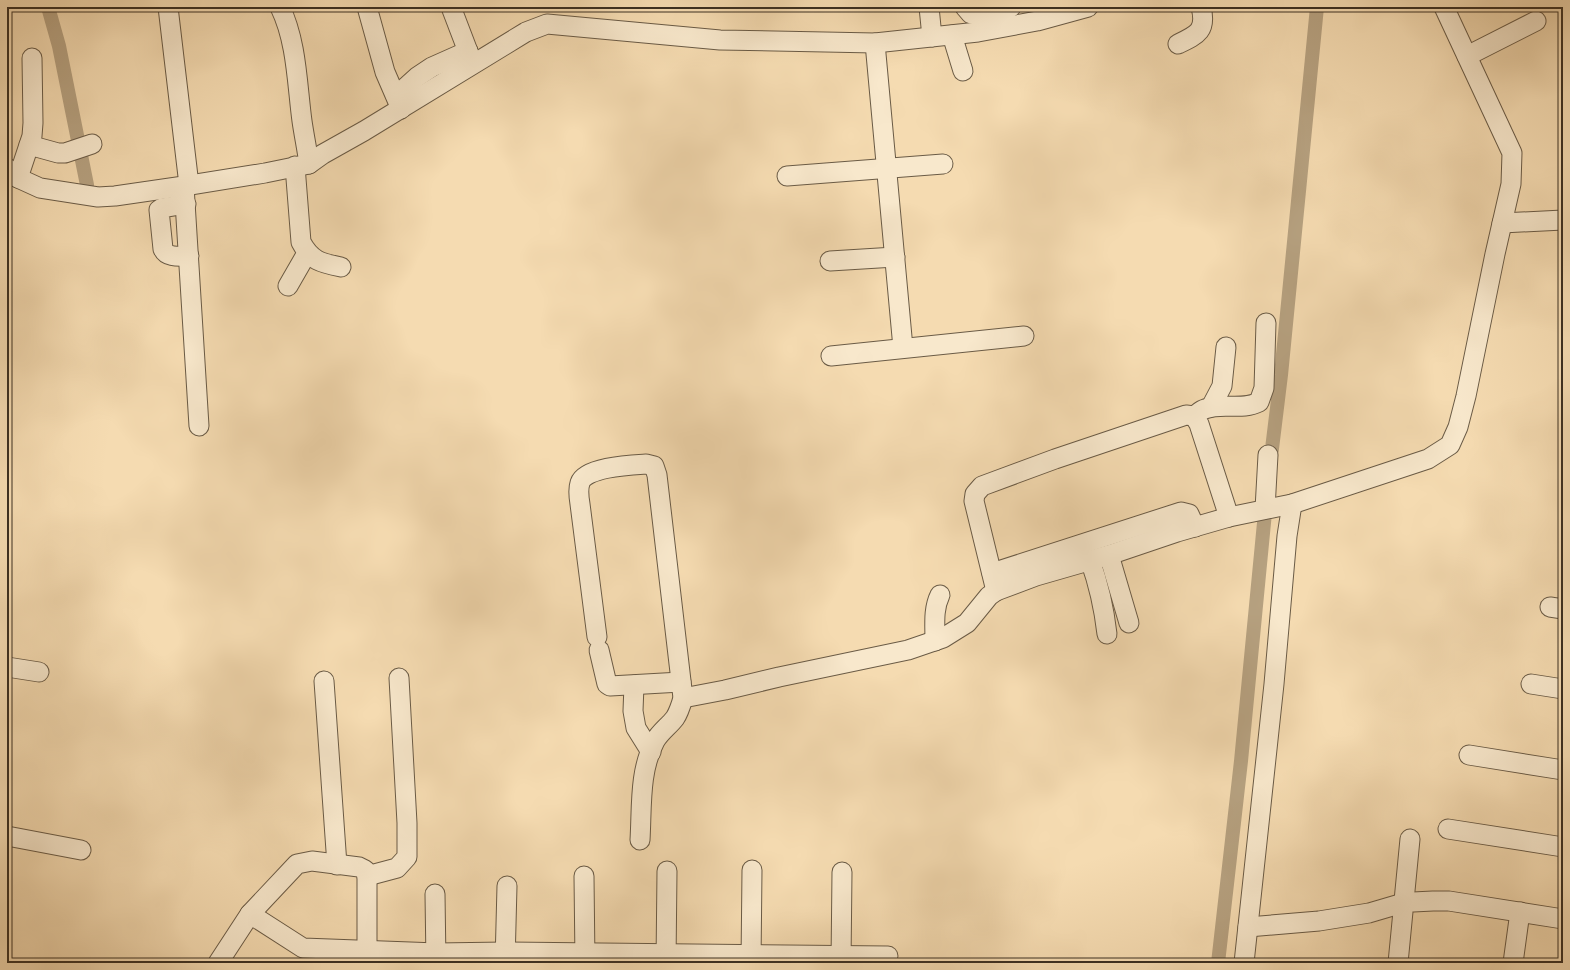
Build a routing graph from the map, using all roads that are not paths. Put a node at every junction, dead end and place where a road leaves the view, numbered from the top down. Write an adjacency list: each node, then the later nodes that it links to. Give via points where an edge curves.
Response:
1 (168, 7): 28 (street)
2 (280, 7): 24 (street, via 298,74)
3 (367, 7): 20 (street, via 385,72)
4 (451, 7): 18 (street)
5 (928, 7): 13 (street)
6 (965, 7): 7 (street, via 971,14 982,16)
7 (1011, 7)
8 (1088, 7): 12 (street, via 1037,21)
9 (1201, 7): 15 (street, via 1200,32)
10 (1444, 7): 16 (street)
11 (1536, 21): 16 (street)
12 (952, 35): 13 (street); 19 (street)
13 (932, 37): 14 (street)
14 (875, 43): 18 (street, via 720,40 547,24); 25 (street)
15 (1178, 44)
16 (1467, 56): 30 (street, via 1512,154 1511,184)
17 (32, 58): 22 (street, via 33,123)
18 (470, 58): 20 (street)
19 (963, 71)
20 (398, 103): 24 (street, via 323,154)
21 (92, 144): 22 (street, via 65,153)
22 (29, 145): 26 (street)
23 (943, 164): 25 (street)
24 (302, 165): 28 (street); 31 (street, via 301,242)
25 (887, 168): 27 (street); 33 (street)
26 (13, 173): 28 (street, via 40,188 98,197)
27 (787, 176)
28 (186, 192): 32 (street); 32 (street, via 159,210 159,217 164,253)
29 (1563, 220): 30 (street)
30 (1502, 223): 46 (street, via 1466,396 1458,427 1450,445 1428,459)
31 (307, 253): 35 (street, via 321,263); 36 (street)
32 (189, 256): 44 (street)
33 (895, 256): 34 (street); 40 (street)
34 (830, 261)
35 (341, 267)
36 (288, 286)
37 (1266, 323): 42 (street, via 1264,388 1259,402 1252,406)
38 (1024, 336): 40 (street)
39 (1226, 347): 42 (street, via 1222,386)
40 (903, 348): 41 (street)
41 (831, 356)
42 (1211, 407): 43 (street)
43 (1194, 416): 47 (street, via 1199,424); 51 (street, via 1186,415 982,486 975,494 974,501)
44 (199, 426)
45 (1268, 456): 46 (street)
46 (1278, 507): 47 (street); 85 (street, via 1287,536)
47 (1229, 517): 48 (street)
48 (1195, 527): 49 (street); 51 (street, via 1189,514 1181,512)
49 (1109, 555): 50 (street); 53 (street)
50 (1090, 560): 51 (street, via 1036,576); 54 (street, via 1099,585)
51 (994, 582): 55 (street, via 989,596 967,623)
52 (940, 595): 55 (street, via 935,615)
53 (1129, 623)
54 (1107, 634)
55 (935, 641): 63 (street, via 908,650 726,690)
56 (7, 667): 57 (street)
57 (39, 672)
58 (399, 678): 77 (street, via 407,858 398,868)
59 (324, 680): 73 (street)
60 (1531, 684): 62 (street)
61 (634, 685): 63 (street); 63 (street, via 607,684 598,644 580,504 580,483 583,477 593,471 646,464 654,466 657,475); 64 (street, via 633,711 636,728)
62 (1563, 689)
63 (682, 690): 64 (street, via 677,714 655,741)
64 (651, 752): 70 (street, via 644,768)
65 (1469, 755): 66 (street)
66 (1563, 770)
67 (1448, 829): 71 (street)
68 (7, 836): 72 (street)
69 (1410, 839): 81 (street)
70 (640, 840)
71 (1563, 847)
72 (81, 850)
73 (337, 865): 77 (street, via 359,867 365,870); 83 (street, via 312,861 297,864)
74 (752, 870): 93 (street)
75 (667, 871): 92 (street)
76 (842, 872): 94 (street)
77 (367, 876): 87 (street)
78 (584, 876): 91 (street)
79 (507, 886): 90 (street)
80 (436, 894): 89 (street)
81 (1408, 903): 82 (street, via 1450,901); 85 (street, via 1319,921); 97 (street)
82 (1520, 912): 84 (street); 98 (street)
83 (250, 914): 86 (street); 95 (street)
84 (1563, 919)
85 (1248, 926): 96 (street)
86 (301, 955): 87 (street)
87 (366, 956): 89 (street)
88 (888, 956): 94 (street)
89 (436, 958): 90 (street)
90 (505, 958): 91 (street)
91 (585, 958): 92 (street)
92 (666, 958): 93 (street)
93 (751, 959): 94 (street)
94 (841, 959)
95 (218, 963)
96 (1244, 963)
97 (1398, 963)
98 (1513, 963)

